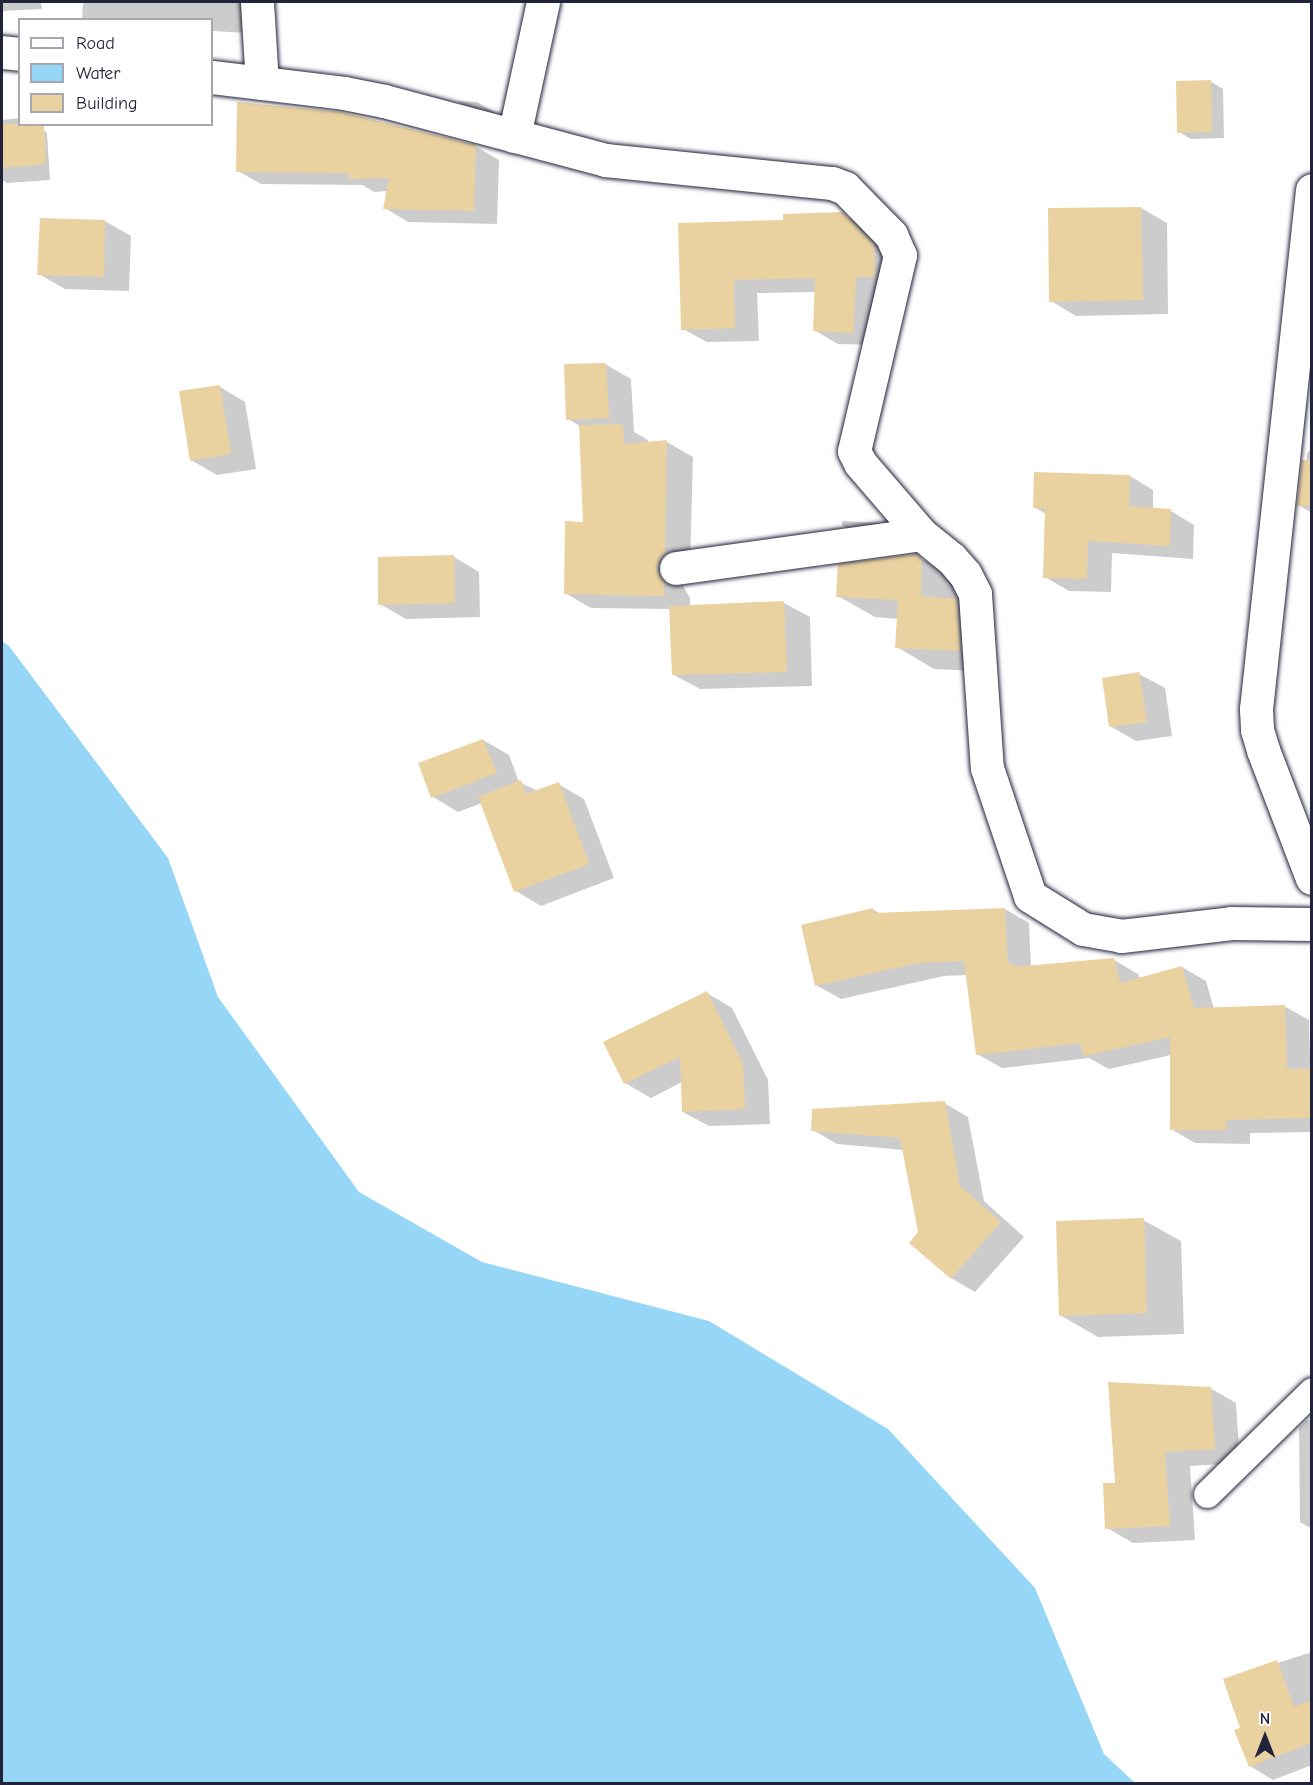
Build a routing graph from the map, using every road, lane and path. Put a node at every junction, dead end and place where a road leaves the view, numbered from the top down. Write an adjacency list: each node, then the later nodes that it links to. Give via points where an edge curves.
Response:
1 (257, 2): 6 (street)
2 (543, 2): 7 (street)
3 (2, 52): 4 (street)
4 (18, 54)
5 (213, 77): 6 (street)
6 (262, 83): 7 (street, via 364,97)
7 (514, 136): 11 (street, via 605,160 832,183 845,188 891,235 900,255 854,451 870,476)
8 (1311, 190): 9 (street)
9 (1309, 242): 10 (street)
10 (1302, 361): 13 (street, via 1257,720 1263,750)
11 (921, 534): 12 (street); 14 (street, via 961,569 975,594 987,768 1030,896 1083,929 1121,936 1231,923)
12 (676, 568)
13 (1311, 878)
14 (1311, 924)
15 (1311, 1391): 16 (lane)
16 (1207, 1494)

